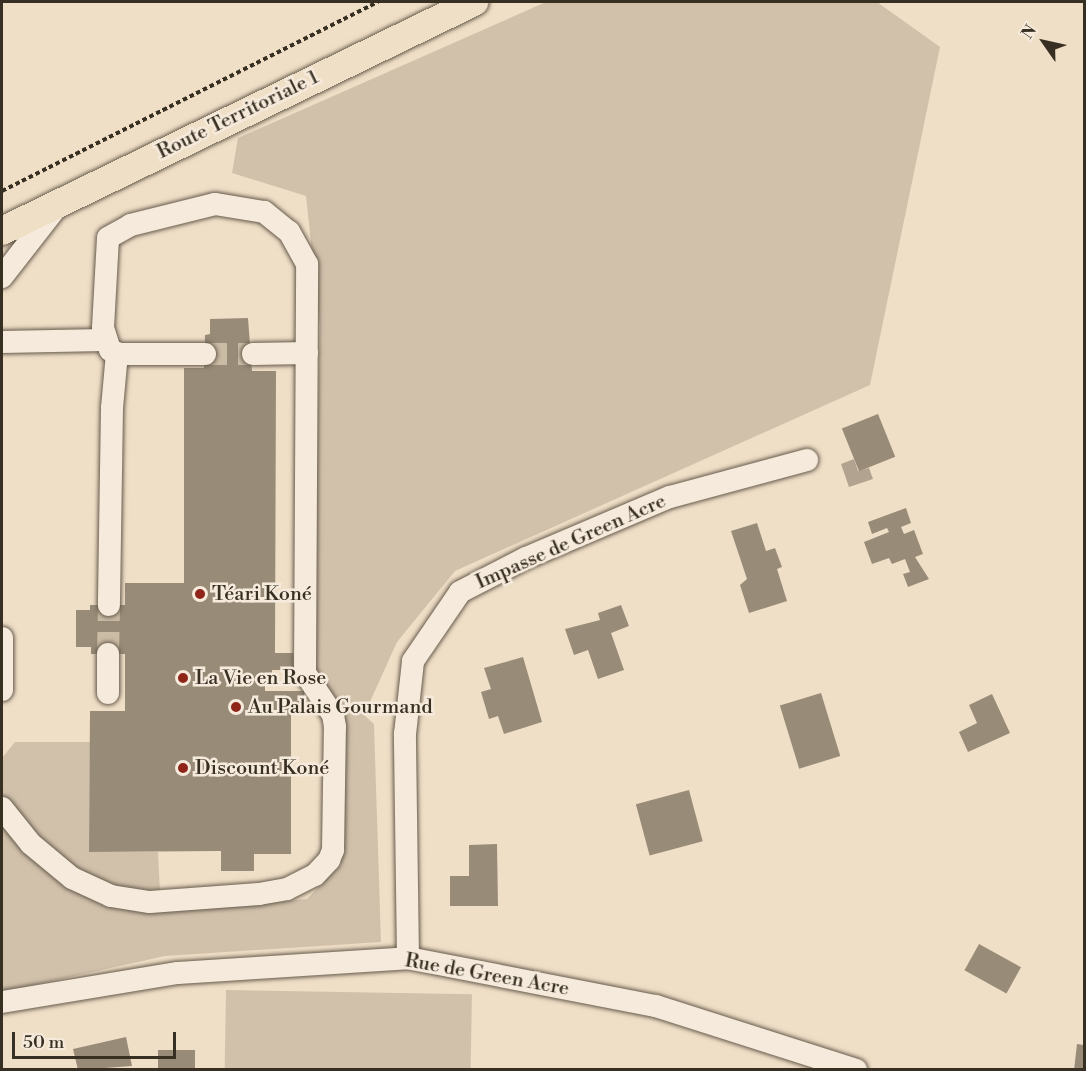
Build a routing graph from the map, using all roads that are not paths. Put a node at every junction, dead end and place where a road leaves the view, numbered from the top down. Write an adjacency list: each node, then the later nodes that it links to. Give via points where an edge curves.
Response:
1 (474, 2): 2 (main road, Route Territoriale 1)
2 (61, 201): 3 (main road, Route Territoriale 1); 4 (street)
3 (2, 231)
4 (2, 277)
5 (2, 342): 6 (street)
6 (111, 347): 7 (street, via 108,238 131,225 215,204 264,212 289,232 307,264); 8 (street); 11 (street)
7 (307, 353): 9 (street); 16 (street, via 305,673 333,715 335,727 333,850 329,860 315,875 259,894 150,902 111,896 72,878 31,844)
8 (205, 354)
9 (253, 354)
10 (807, 460): 17 (street, Impasse de Green Acre, via 670,497 526,558 460,592 413,661 405,734)
11 (109, 605)
12 (2, 638): 14 (street)
13 (108, 654): 15 (street)
14 (2, 690)
15 (108, 693)
16 (2, 808)
17 (408, 958): 18 (street, Rue de Green Acre, via 178,973); 19 (street, Rue de Green Acre, via 656,1006)
18 (2, 1002)
19 (856, 1070)

